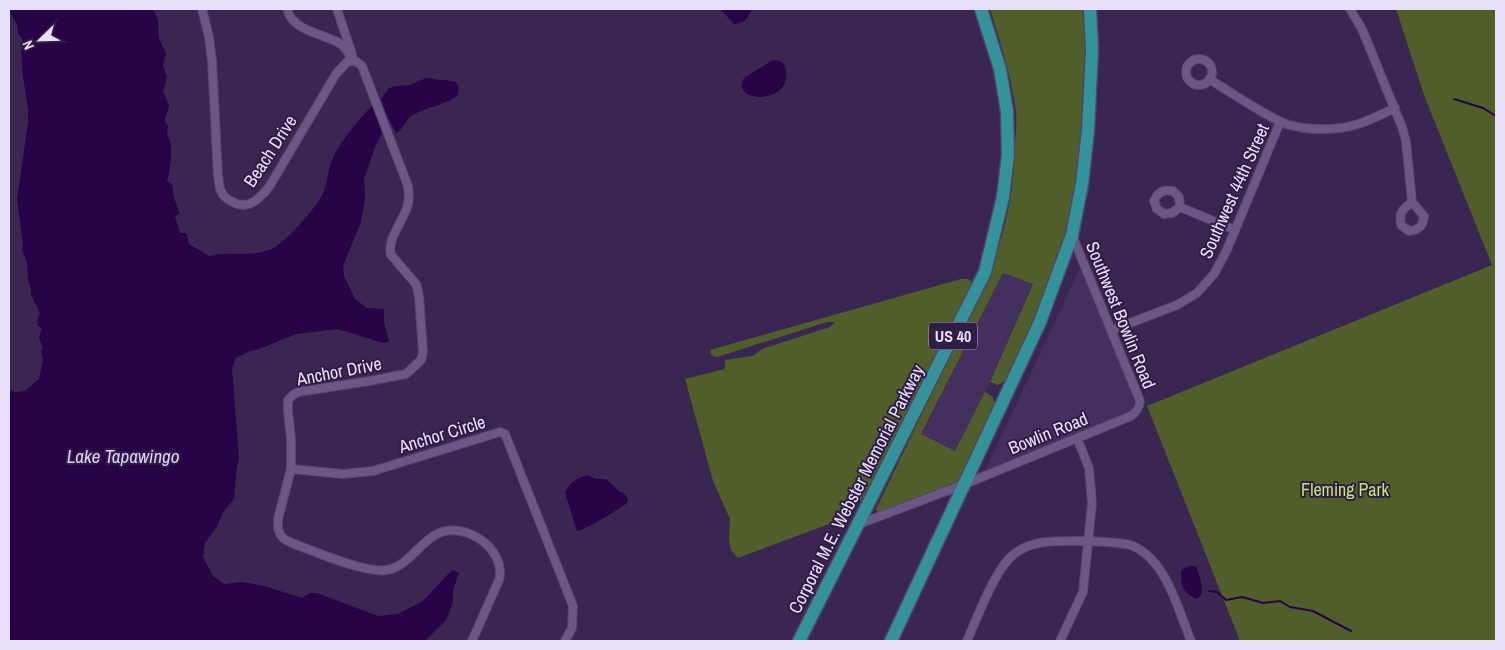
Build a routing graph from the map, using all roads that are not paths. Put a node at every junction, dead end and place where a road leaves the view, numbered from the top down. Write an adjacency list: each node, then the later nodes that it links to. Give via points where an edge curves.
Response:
1 (202, 9): 7 (street, Beach Drive, via 212,61 218,176 222,193 236,204 247,205 262,196 336,74 347,62)
2 (287, 9): 7 (street, via 302,28 342,45)
3 (337, 9): 7 (street)
4 (981, 9): 20 (main road, Corporal M.E. Webster Memorial Parkway / US 40, via 1000,69 1007,111 1008,155 994,235 985,272)
5 (1090, 9): 14 (main road, via 1092,50 1088,130)
6 (1350, 9): 9 (street, via 1362,29)
7 (354, 61): 18 (street, Anchor Drive, via 362,66 408,186 407,209 390,250 391,256 416,284 423,352 421,360 406,374 292,394 288,400)
8 (1209, 79): 10 (street)
9 (1395, 108): 10 (street, via 1346,127 1326,129); 11 (street, via 1406,141)
10 (1280, 122): 13 (street, Southwest 44th Street)
11 (1412, 202)
12 (1180, 207): 13 (street)
13 (1235, 230): 15 (street, Southwest 44th Street, via 1219,266 1197,293 1167,310)
14 (1072, 235): 15 (street, Southwest Bowlin Road); 19 (main road, via 1040,322)
15 (1112, 330): 16 (street, Southwest Bowlin Road, via 1140,400)
16 (1139, 406): 17 (street, Bowlin Road, via 1131,416)
17 (1077, 438): 19 (street, Bowlin Road); 21 (street, via 1089,468 1092,504)
18 (291, 469): 23 (street, Anchor Drive, via 278,528 284,539 292,543 374,570 387,570 403,563 437,533 446,530 469,534 487,544 494,551 501,572); 24 (street, Anchor Circle, via 344,474 373,471 500,432 505,434 573,606 572,628)
19 (965, 484): 20 (street, Bowlin Road); 26 (main road)
20 (858, 524): 25 (main road, Corporal M.E. Webster Memorial Parkway / US 40)
21 (1088, 541): 22 (street, via 1028,545 1012,555 998,574); 27 (street, via 1083,592); 28 (street, via 1132,545 1153,560 1166,580)
22 (970, 640)
23 (472, 641)
24 (565, 641)
25 (799, 641)
26 (891, 641)
27 (1060, 641)
28 (1191, 641)

